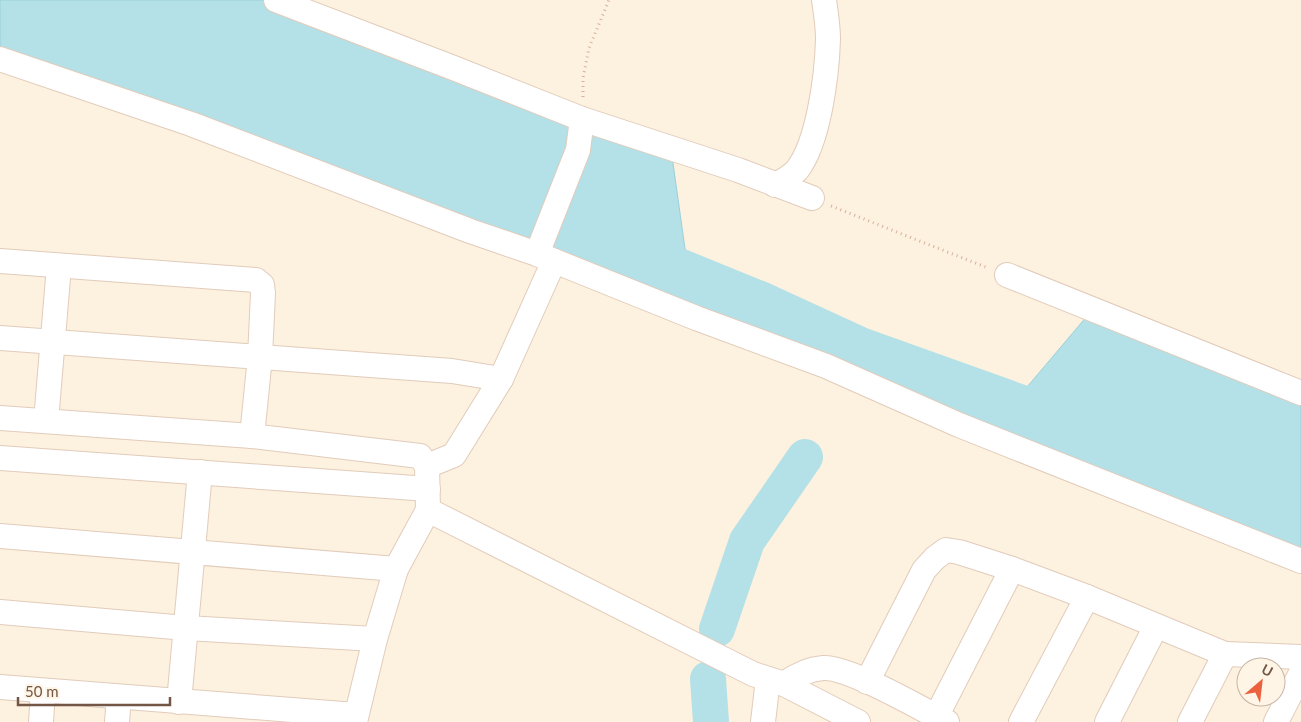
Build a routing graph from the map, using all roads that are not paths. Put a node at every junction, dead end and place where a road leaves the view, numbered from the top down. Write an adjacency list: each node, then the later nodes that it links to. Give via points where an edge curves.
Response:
1 (276, 0): 4 (street)
2 (824, 0): 5 (street, via 828,37 826,66 815,128 796,171)
3 (0, 60): 7 (street, via 191,124)
4 (582, 119): 5 (street); 7 (street, via 578,150 546,230)
5 (775, 185): 6 (street)
6 (812, 198)
7 (545, 258): 14 (street); 24 (street, via 826,366 966,428)
8 (0, 261): 9 (street)
9 (58, 266): 12 (street); 13 (street, via 256,280 262,285 263,294)
10 (1007, 275): 15 (street)
11 (0, 338): 12 (street)
12 (54, 342): 13 (street); 17 (street)
13 (260, 357): 14 (street, via 452,371); 18 (street)
14 (501, 379): 21 (street)
15 (1301, 393)
16 (0, 418): 17 (street)
17 (46, 421): 18 (street)
18 (252, 436): 21 (street, via 415,454 420,456)
19 (0, 458): 20 (street)
20 (200, 472): 21 (street); 23 (street)
21 (431, 496): 25 (street); 35 (street, via 477,535)
22 (0, 536): 23 (street)
23 (193, 551): 25 (street); 30 (street)
24 (1301, 561)
25 (396, 569): 31 (street)
26 (1012, 569): 27 (street); 36 (street, via 946,550 935,558 924,570); 43 (street)
27 (1087, 597): 29 (street); 48 (street)
28 (0, 612): 30 (street)
29 (1156, 626): 32 (street); 49 (street)
30 (186, 628): 31 (street); 40 (street)
31 (375, 639): 42 (street)
32 (1225, 654): 33 (street); 50 (street)
33 (1301, 657)
34 (1301, 673): 51 (street)
35 (768, 679): 36 (street, via 824,668 840,670); 46 (street); 47 (street)
36 (867, 682): 43 (street)
37 (0, 688): 38 (street)
38 (43, 691): 39 (street); 44 (street)
39 (119, 697): 40 (street); 45 (street)
40 (189, 709): 41 (street)
41 (276, 716): 42 (street)
42 (356, 718)
43 (941, 719)
44 (41, 722)
45 (117, 722)
46 (763, 722)
47 (858, 722)
48 (1022, 722)
49 (1107, 722)
50 (1190, 722)
51 (1276, 722)

